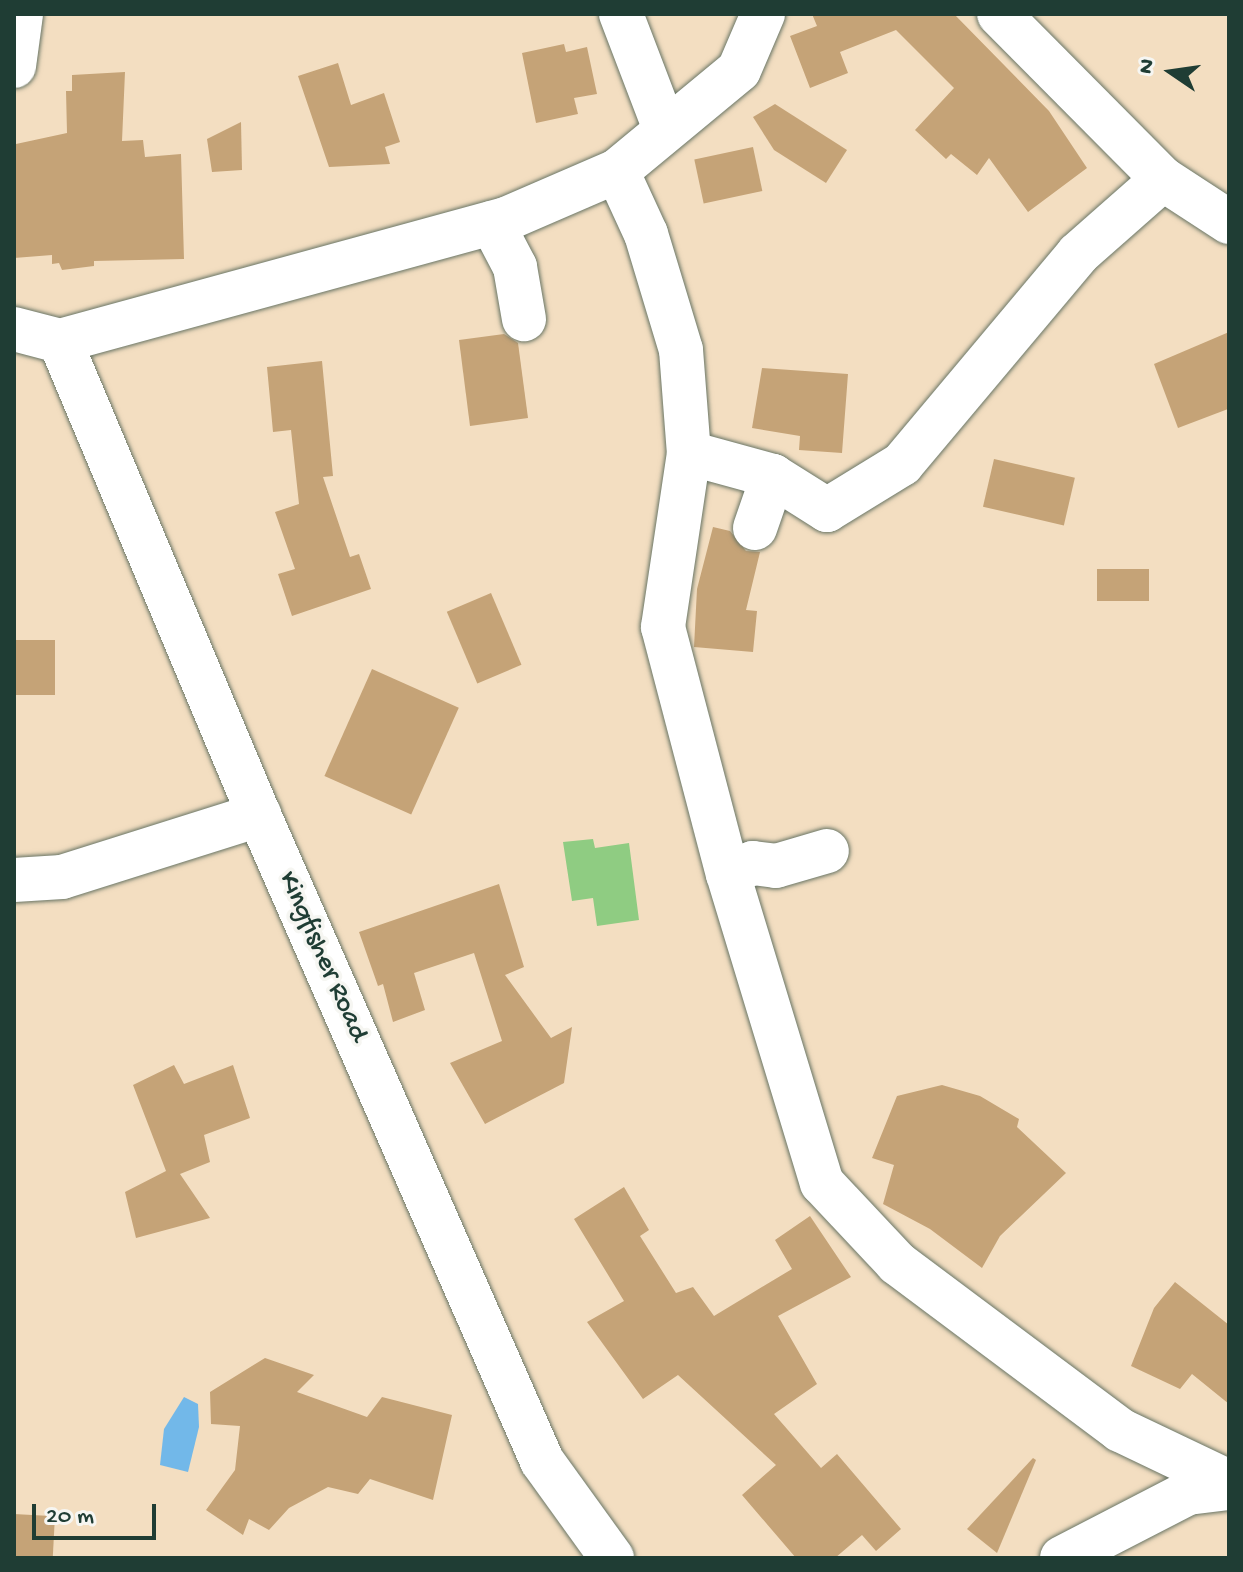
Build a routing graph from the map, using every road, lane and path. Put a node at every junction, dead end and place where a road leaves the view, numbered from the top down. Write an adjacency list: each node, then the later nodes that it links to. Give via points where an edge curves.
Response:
1 (21, 14): 5 (street)
2 (621, 14): 6 (street)
3 (763, 14): 6 (street, via 739,70)
4 (999, 14): 8 (street)
5 (14, 66)
6 (665, 129): 7 (street)
7 (617, 171): 10 (street); 14 (street, via 646,234 681,350)
8 (1163, 179): 9 (street); 15 (street, via 1071,262 902,464 827,510)
9 (1229, 222)
10 (492, 223): 11 (street, via 515,267); 13 (street)
11 (524, 319)
12 (14, 329): 13 (street)
13 (60, 341): 17 (street, Kingfisher Road)
14 (689, 453): 15 (street); 19 (street, via 663,627)
15 (773, 476): 16 (street)
16 (755, 528)
17 (259, 815): 20 (street, via 62,877); 23 (street, Kingfisher Road, via 542,1461)
18 (827, 851): 19 (street, via 776,866 753,863)
19 (728, 874): 21 (street, via 822,1183 897,1263 1120,1430)
20 (14, 880)
21 (1229, 1482)
22 (1229, 1488): 24 (street, via 1188,1493)
23 (612, 1558)
24 (1062, 1558)

